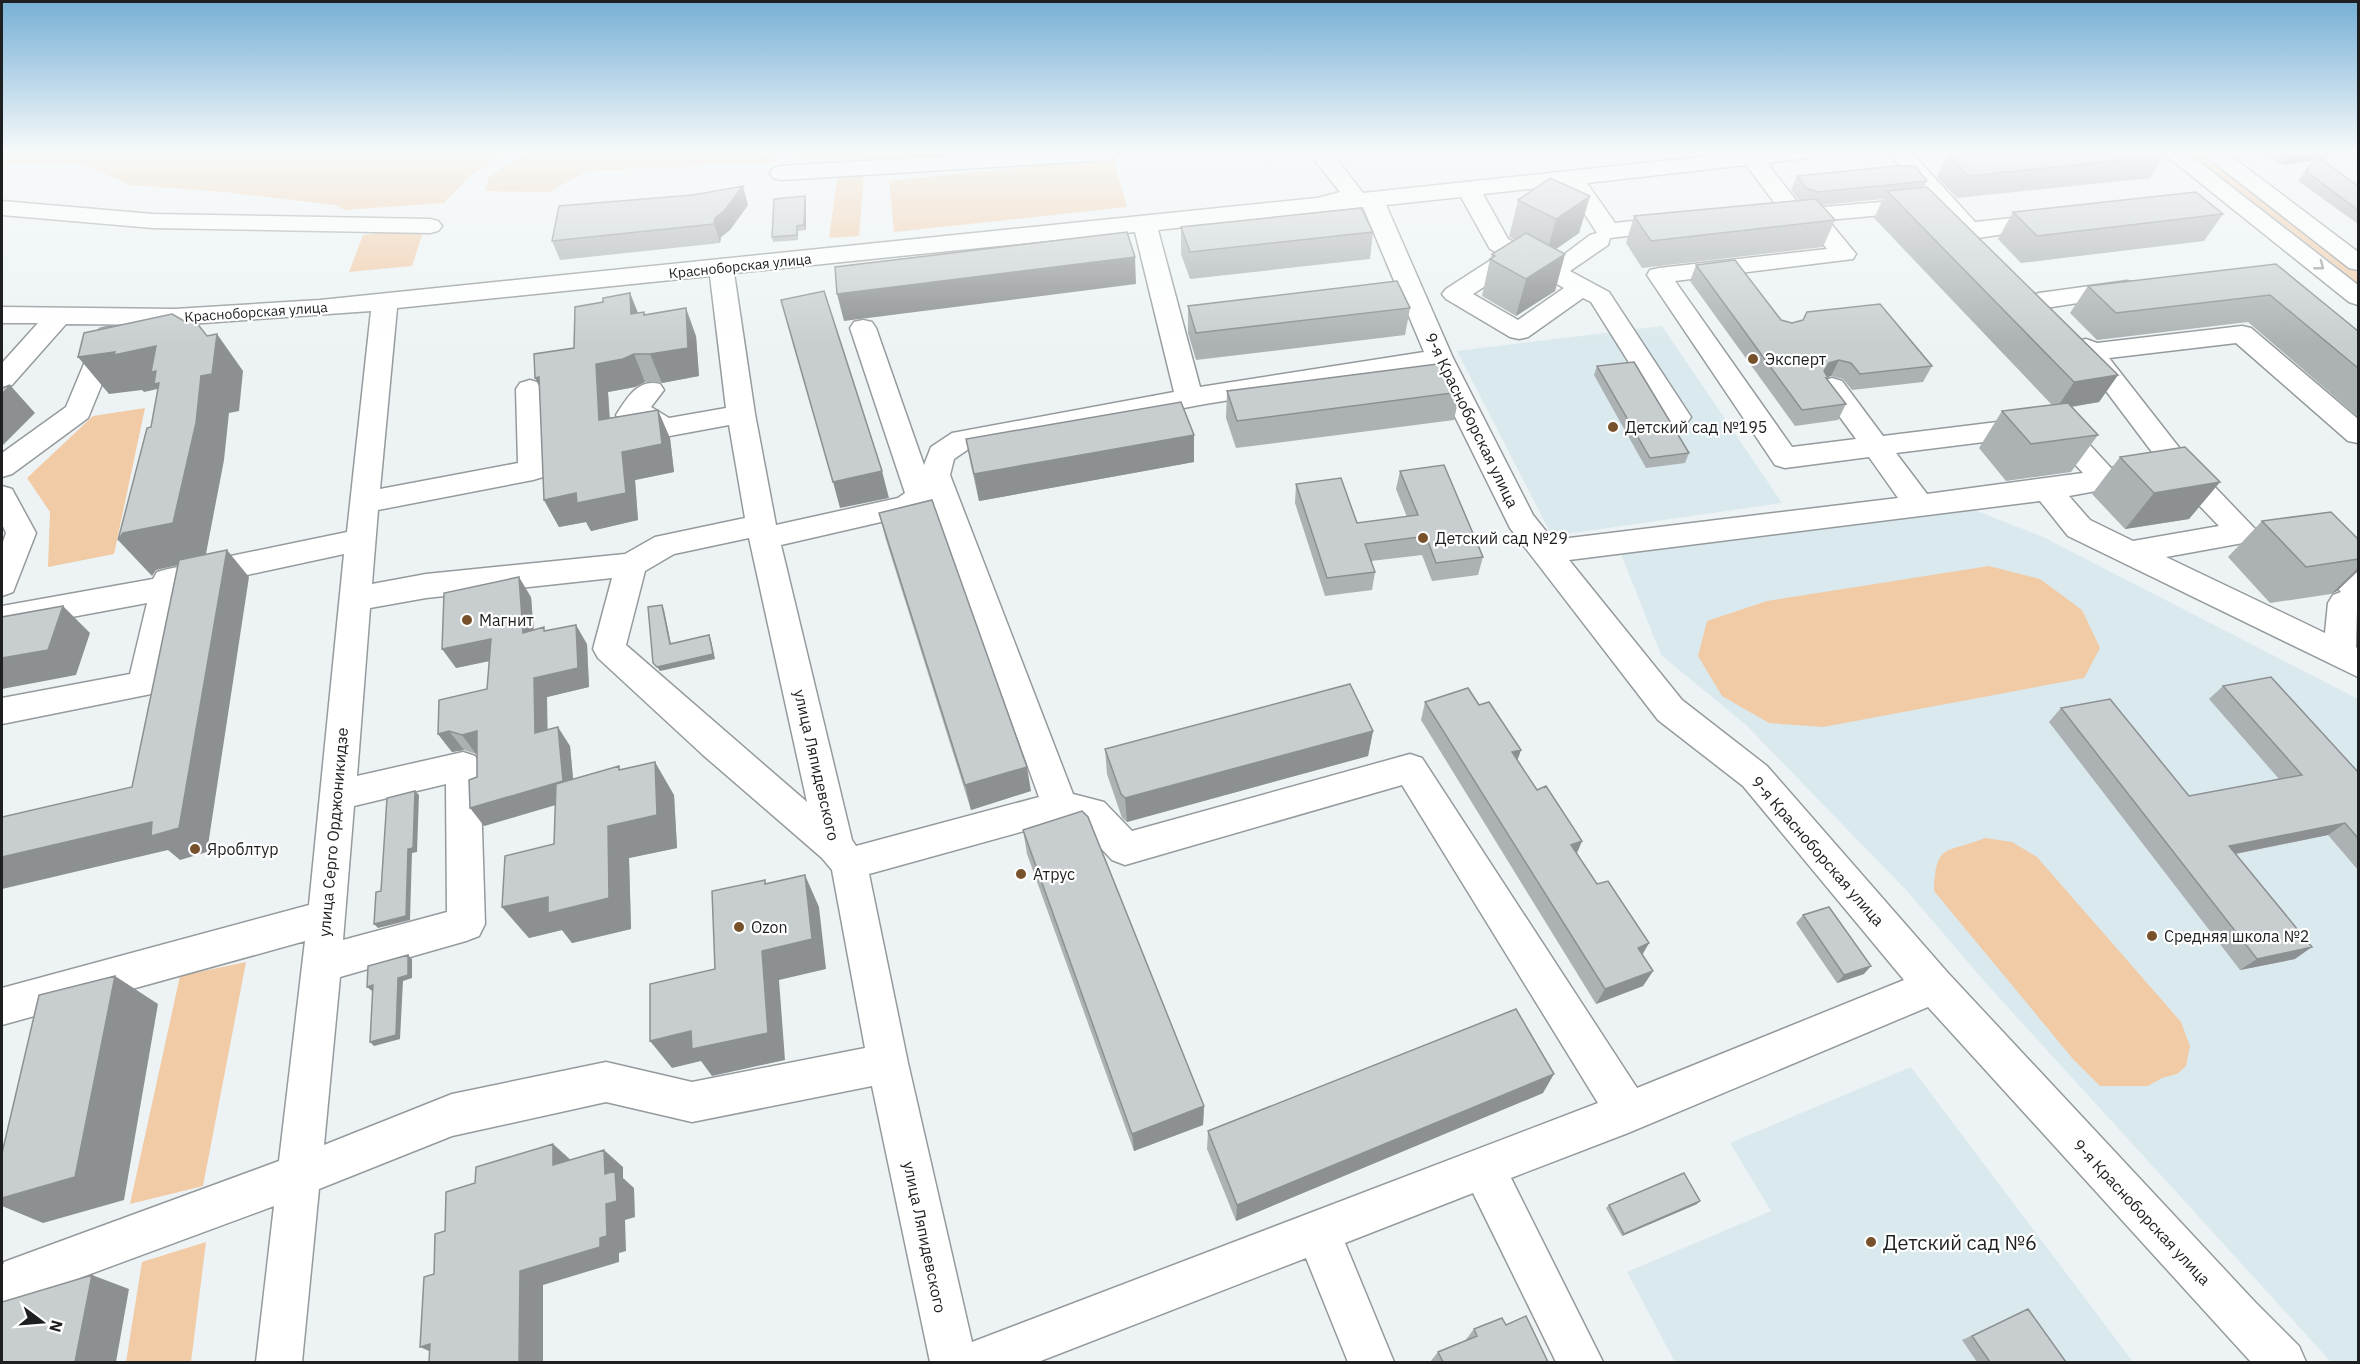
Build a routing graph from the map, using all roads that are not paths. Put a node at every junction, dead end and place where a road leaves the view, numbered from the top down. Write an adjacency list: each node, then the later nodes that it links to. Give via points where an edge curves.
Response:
1 (103, 217): 13 (street)
2 (1212, 217): 12 (street, Красноборская улица)
3 (1379, 217): 30 (street, 9-я Красноборская улица)
4 (1484, 217): 16 (street, via 1499,244)
5 (1592, 217): 15 (street)
6 (1796, 217): 39 (street, via 1844,254 1743,275 1659,274 1785,458)
7 (1956, 217): 14 (street)
8 (2255, 217): 23 (street, one-way to 23)
9 (2297, 217): 18 (street)
10 (2073, 218): 14 (street)
11 (1699, 220): 15 (street)
12 (1145, 224): 19 (street, Красноборская улица); 35 (street)
13 (430, 226)
14 (1969, 230): 17 (street)
15 (1605, 242): 20 (street)
16 (1519, 253): 20 (street); 22 (street, via 1455,294 1519,331)
17 (1993, 254)
18 (2358, 263)
19 (721, 268): 24 (street, Красноборская улица); 36 (street, улица Ляпидевского)
20 (1553, 272): 22 (street)
21 (2156, 285): 29 (street, via 2031,293)
22 (1582, 287): 37 (street, via 1600,297)
23 (2358, 297)
24 (385, 302): 27 (street, Красноборская улица, via 186,316); 46 (street, улица Серго Орджоникидзе)
25 (2, 315): 26 (street, Красноборская улица)
26 (59, 316): 27 (street, Красноборская улица); 31 (street)
27 (117, 316): 41 (street, via 78,412)
28 (864, 328): 43 (street)
29 (2091, 352): 38 (street, via 2242,334); 40 (street)
30 (1440, 358): 35 (street); 51 (street, 9-я Красноборская улица, via 1521,521)
31 (2, 379)
32 (1832, 387): 39 (street)
33 (530, 389): 46 (street, via 533,470)
34 (650, 390): 36 (street, via 630,415 647,415 664,428)
35 (1189, 398): 43 (street, via 962,440 941,454)
36 (741, 414): 48 (street, улица Ляпидевского)
37 (1677, 417)
38 (2358, 434)
39 (1877, 447): 42 (street, via 2054,424); 47 (street)
40 (2178, 466): 42 (street); 49 (street)
41 (2, 467)
42 (2105, 480): 44 (street)
43 (929, 488): 48 (street, via 908,506); 63 (street)
44 (2047, 490): 47 (street); 52 (street, via 2079,528)
45 (2, 496): 54 (street, via 21,533)
46 (364, 502): 50 (street, улица Серго Орджоникидзе)
47 (1920, 506): 51 (street)
48 (763, 532): 53 (street, via 666,545); 64 (street, улица Ляпидевского)
49 (2243, 532): 52 (street); 56 (street, via 2287,530)
50 (360, 540): 55 (street, via 168,580); 57 (street, улица Серго Орджоникидзе)
51 (1547, 552): 67 (street, 9-я Красноборская улица, via 1670,710 1755,776)
52 (2130, 553): 60 (street)
53 (631, 564): 57 (street, via 426,586); 64 (street, via 609,649)
54 (2, 584)
55 (166, 588): 59 (street); 61 (street, via 144,684)
56 (2358, 590)
57 (354, 599): 62 (street, улица Серго Орджоникидзе)
58 (2358, 600): 60 (street, via 2344,603)
59 (2, 618)
60 (2349, 659)
61 (2, 711)
62 (337, 795): 65 (street, улица Серго Орджоникидзе); 66 (street, via 463,766 466,924)
63 (1060, 806): 64 (street); 70 (street, via 1091,813 1125,849 1410,768)
64 (842, 855): 69 (street, улица Ляпидевского)
65 (325, 918): 66 (street, улица Серго Орджоникидзе); 68 (street)
66 (322, 964): 72 (street, улица Серго Орджоникидзе)
67 (1934, 986): 70 (street); 80 (street, 9-я Красноборская улица)
68 (2, 1006)
69 (888, 1063): 72 (street, via 692,1102 606,1082 452,1114); 76 (street, улица Ляпидевского)
70 (1628, 1112): 71 (street)
71 (1484, 1168): 73 (street); 79 (street)
72 (298, 1176): 74 (street, via 20,1278); 75 (street, улица Серго Орджоникидзе)
73 (1318, 1232): 77 (street); 78 (street)
74 (2, 1352)
75 (279, 1362)
76 (953, 1362)
77 (980, 1362)
78 (1371, 1362)
79 (1580, 1362)
80 (2283, 1362)

